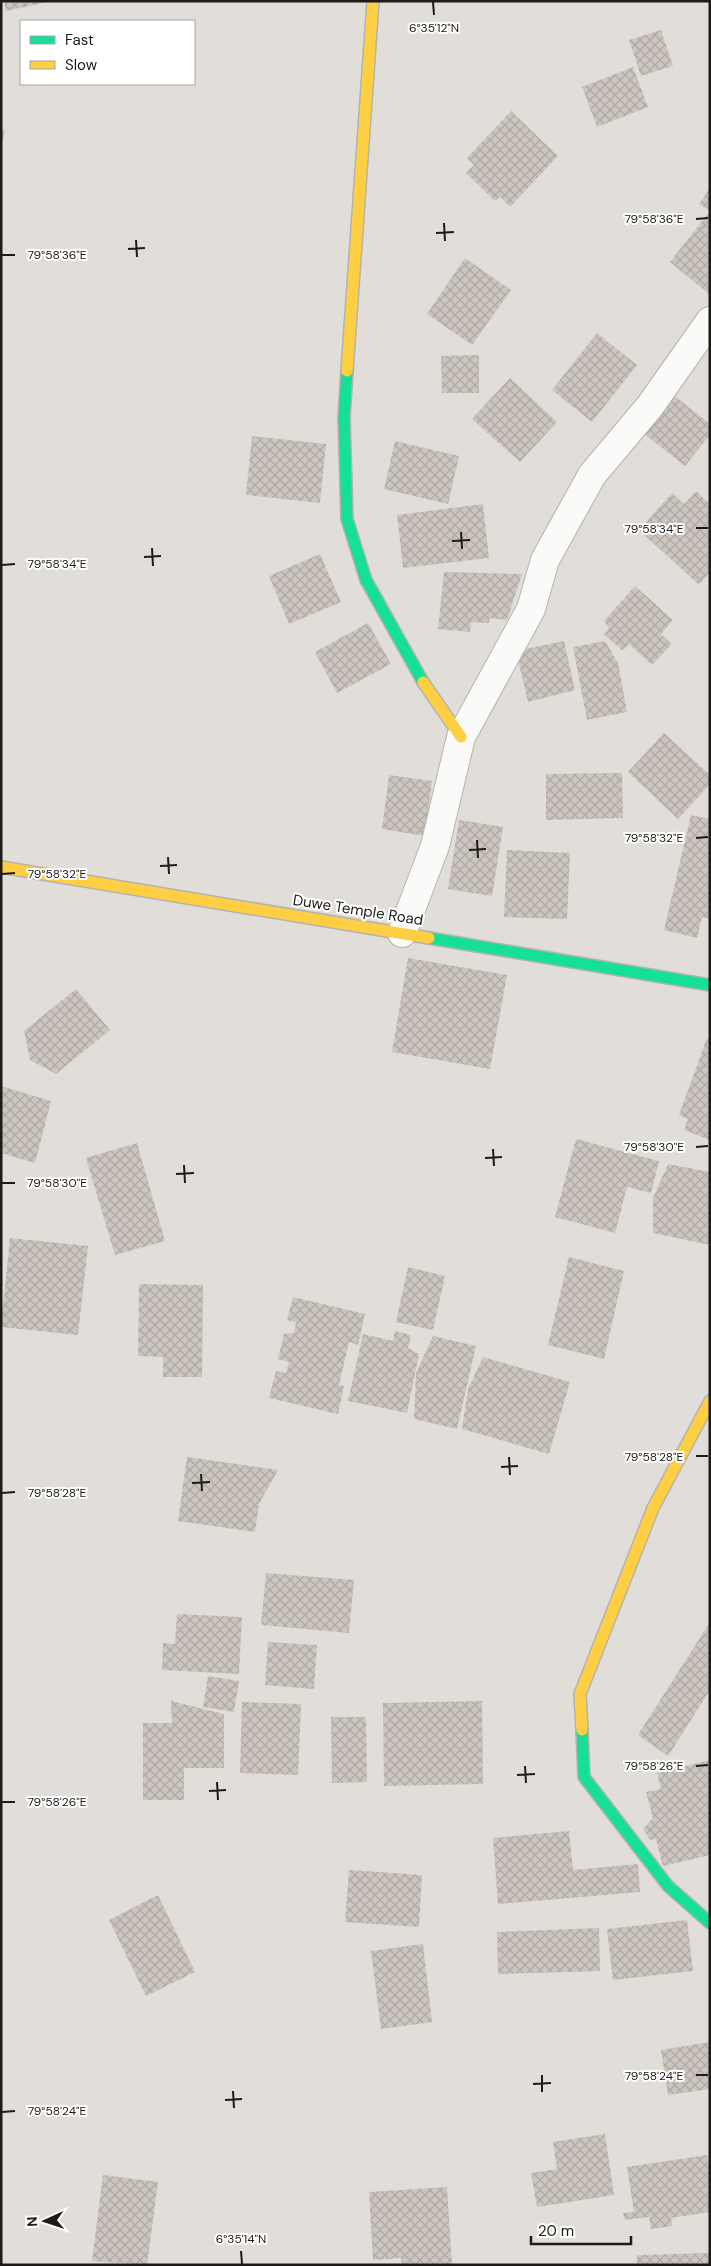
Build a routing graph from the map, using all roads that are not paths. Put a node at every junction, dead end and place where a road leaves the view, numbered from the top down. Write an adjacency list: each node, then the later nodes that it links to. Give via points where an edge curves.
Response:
1 (373, 1): 3 (street, via 344,417 347,519 366,580 425,686)
2 (710, 321): 3 (street, via 650,406 592,475 545,560 531,609)
3 (461, 737): 5 (street, via 435,846)
4 (1, 867): 5 (street, Duwe Temple Road)
5 (402, 932): 6 (street, Duwe Temple Road)
6 (710, 985)
7 (710, 1401): 8 (street, via 653,1508 580,1694 584,1777 668,1886)
8 (710, 1923)

